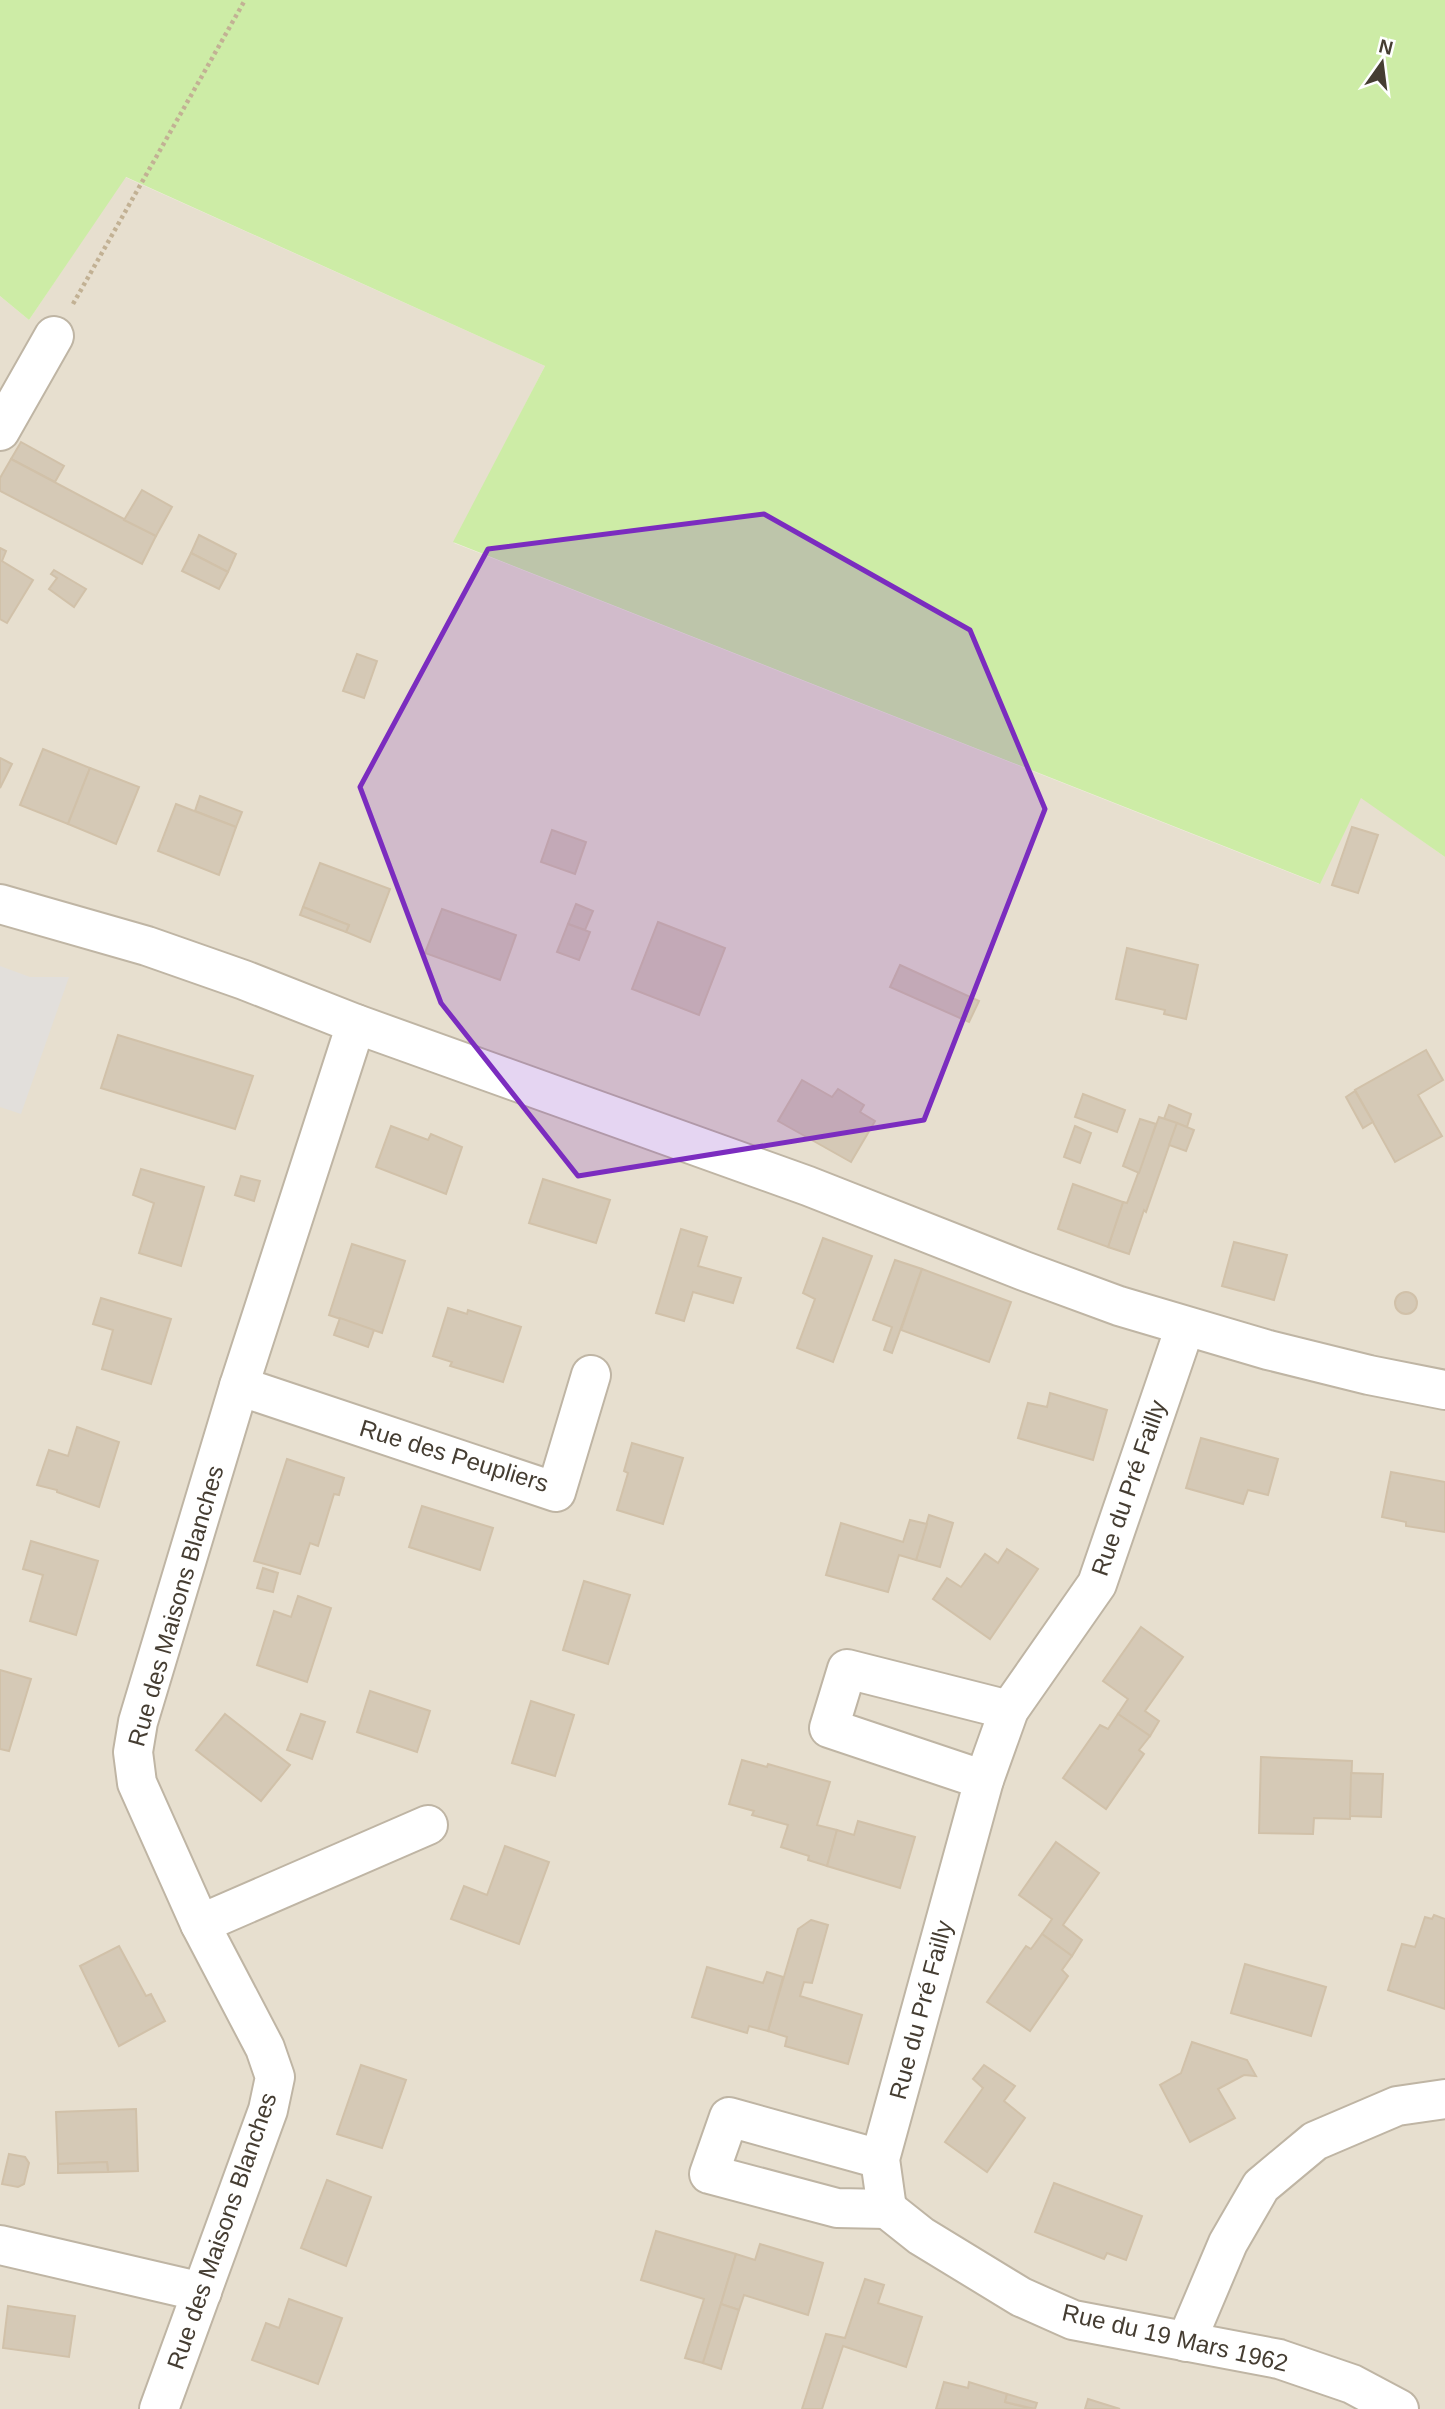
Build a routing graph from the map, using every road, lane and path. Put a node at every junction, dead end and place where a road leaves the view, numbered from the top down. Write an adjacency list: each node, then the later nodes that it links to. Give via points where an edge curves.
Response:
1 (245, 0): 2 (path)
2 (54, 337): 3 (street)
3 (0, 431)
4 (0, 904): 5 (street, via 159,950)
5 (356, 1024): 6 (street); 8 (street, Rue des Maisons Blanches)
6 (1185, 1327): 9 (street); 10 (street, Rue du Pré Failly, via 1097,1584)
7 (591, 1375): 8 (street, Rue des Peupliers, via 556,1492)
8 (239, 1386): 13 (street, Rue des Maisons Blanches, via 138,1722 133,1752 137,1783)
9 (1445, 1390)
10 (1009, 1710): 11 (street, Rue du Pré Failly); 11 (street, via 847,1669 829,1728)
11 (984, 1780): 15 (street, Rue du Pré Failly)
12 (428, 1825): 13 (street)
13 (200, 1924): 18 (street, Rue des Maisons Blanches, via 275,2077 268,2110)
14 (1445, 2099): 19 (street, via 1397,2106 1315,2141 1261,2186 1228,2243)
15 (880, 2159): 16 (street, Rue du Pré Failly); 16 (street, via 729,2117 709,2174 837,2208)
16 (887, 2209): 19 (street, Rue du 19 Mars 1962, via 921,2236 1021,2297 1073,2320)
17 (0, 2245): 18 (street)
18 (202, 2292): 20 (street, Rue des Maisons Blanches)
19 (1186, 2342): 21 (street, Rue du 19 Mars 1962, via 1279,2359 1352,2384)
20 (159, 2409)
21 (1399, 2409)

